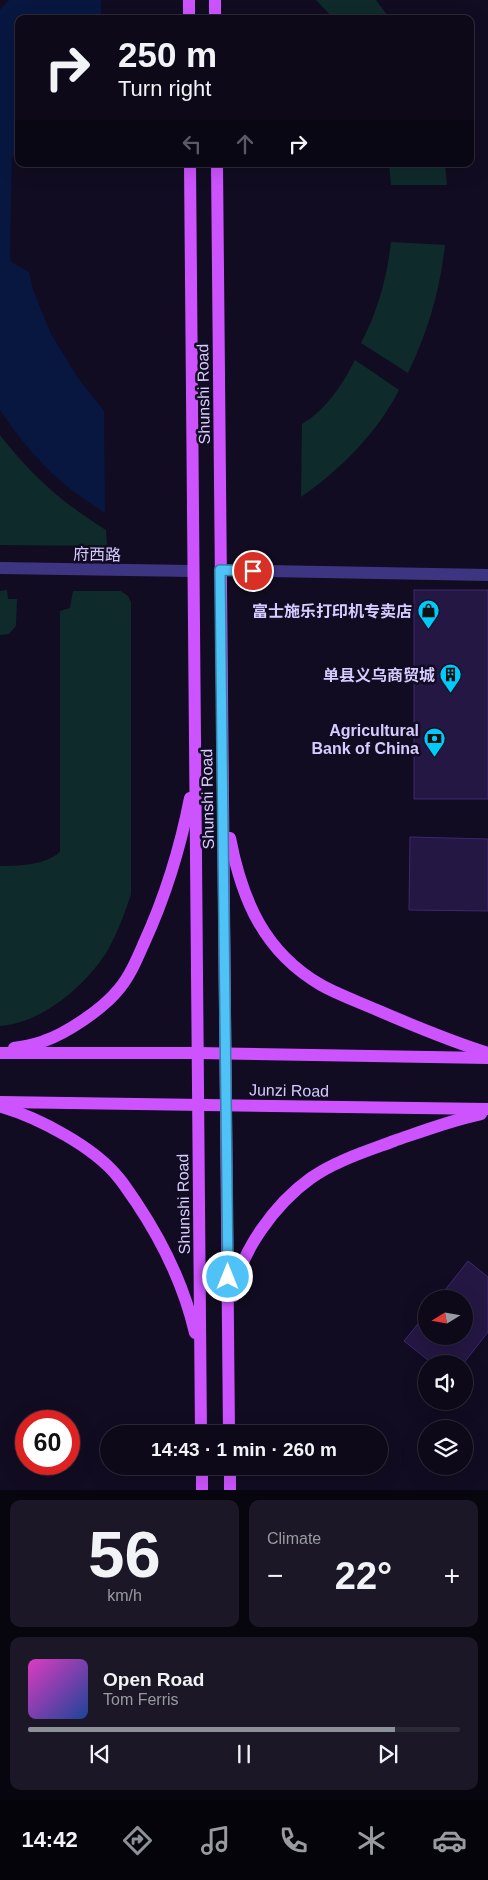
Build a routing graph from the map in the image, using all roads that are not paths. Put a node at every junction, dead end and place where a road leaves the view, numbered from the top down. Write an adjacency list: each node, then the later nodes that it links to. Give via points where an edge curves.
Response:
1 (189, 0): 3 (main road)
2 (215, 0): 4 (main road)
3 (189, 15)
4 (215, 15)
5 (190, 167): 9 (main road, Shunshi Road)
6 (217, 167): 8 (main road, Shunshi Road)
7 (0, 568): 9 (street, 府西路)
8 (220, 570): 10 (street); 12 (main road, Shunshi Road)
9 (194, 571): 11 (main road, Shunshi Road)
10 (488, 575)
11 (195, 771): 13 (main road, via 182,839 162,903 134,966 118,990 68,1029 45,1041); 14 (main road, Shunshi Road)
12 (223, 806): 15 (main road, via 242,888 256,919 274,947 297,969 322,986 423,1031); 16 (main road, Shunshi Road)
13 (0, 1052): 14 (main road)
14 (198, 1053): 16 (main road); 19 (main road, Shunshi Road)
15 (488, 1053)
16 (227, 1054): 17 (main road); 20 (main road, Shunshi Road)
17 (488, 1058)
18 (0, 1104): 19 (main road, Junzi Road); 23 (main road, via 67,1136 118,1176 164,1247 190,1312)
19 (198, 1105): 20 (main road, Junzi Road); 23 (main road, Shunshi Road)
20 (227, 1106): 21 (main road, Junzi Road); 22 (main road, Shunshi Road)
21 (488, 1111): 22 (main road, via 372,1149 312,1177 290,1195 248,1253 235,1285)
22 (229, 1354): 25 (main road, Shunshi Road)
23 (201, 1356): 24 (main road, Shunshi Road)
24 (201, 1425)
25 (229, 1425)
26 (202, 1475): 28 (main road)
27 (230, 1475): 29 (main road)
28 (202, 1490)
29 (230, 1490)

